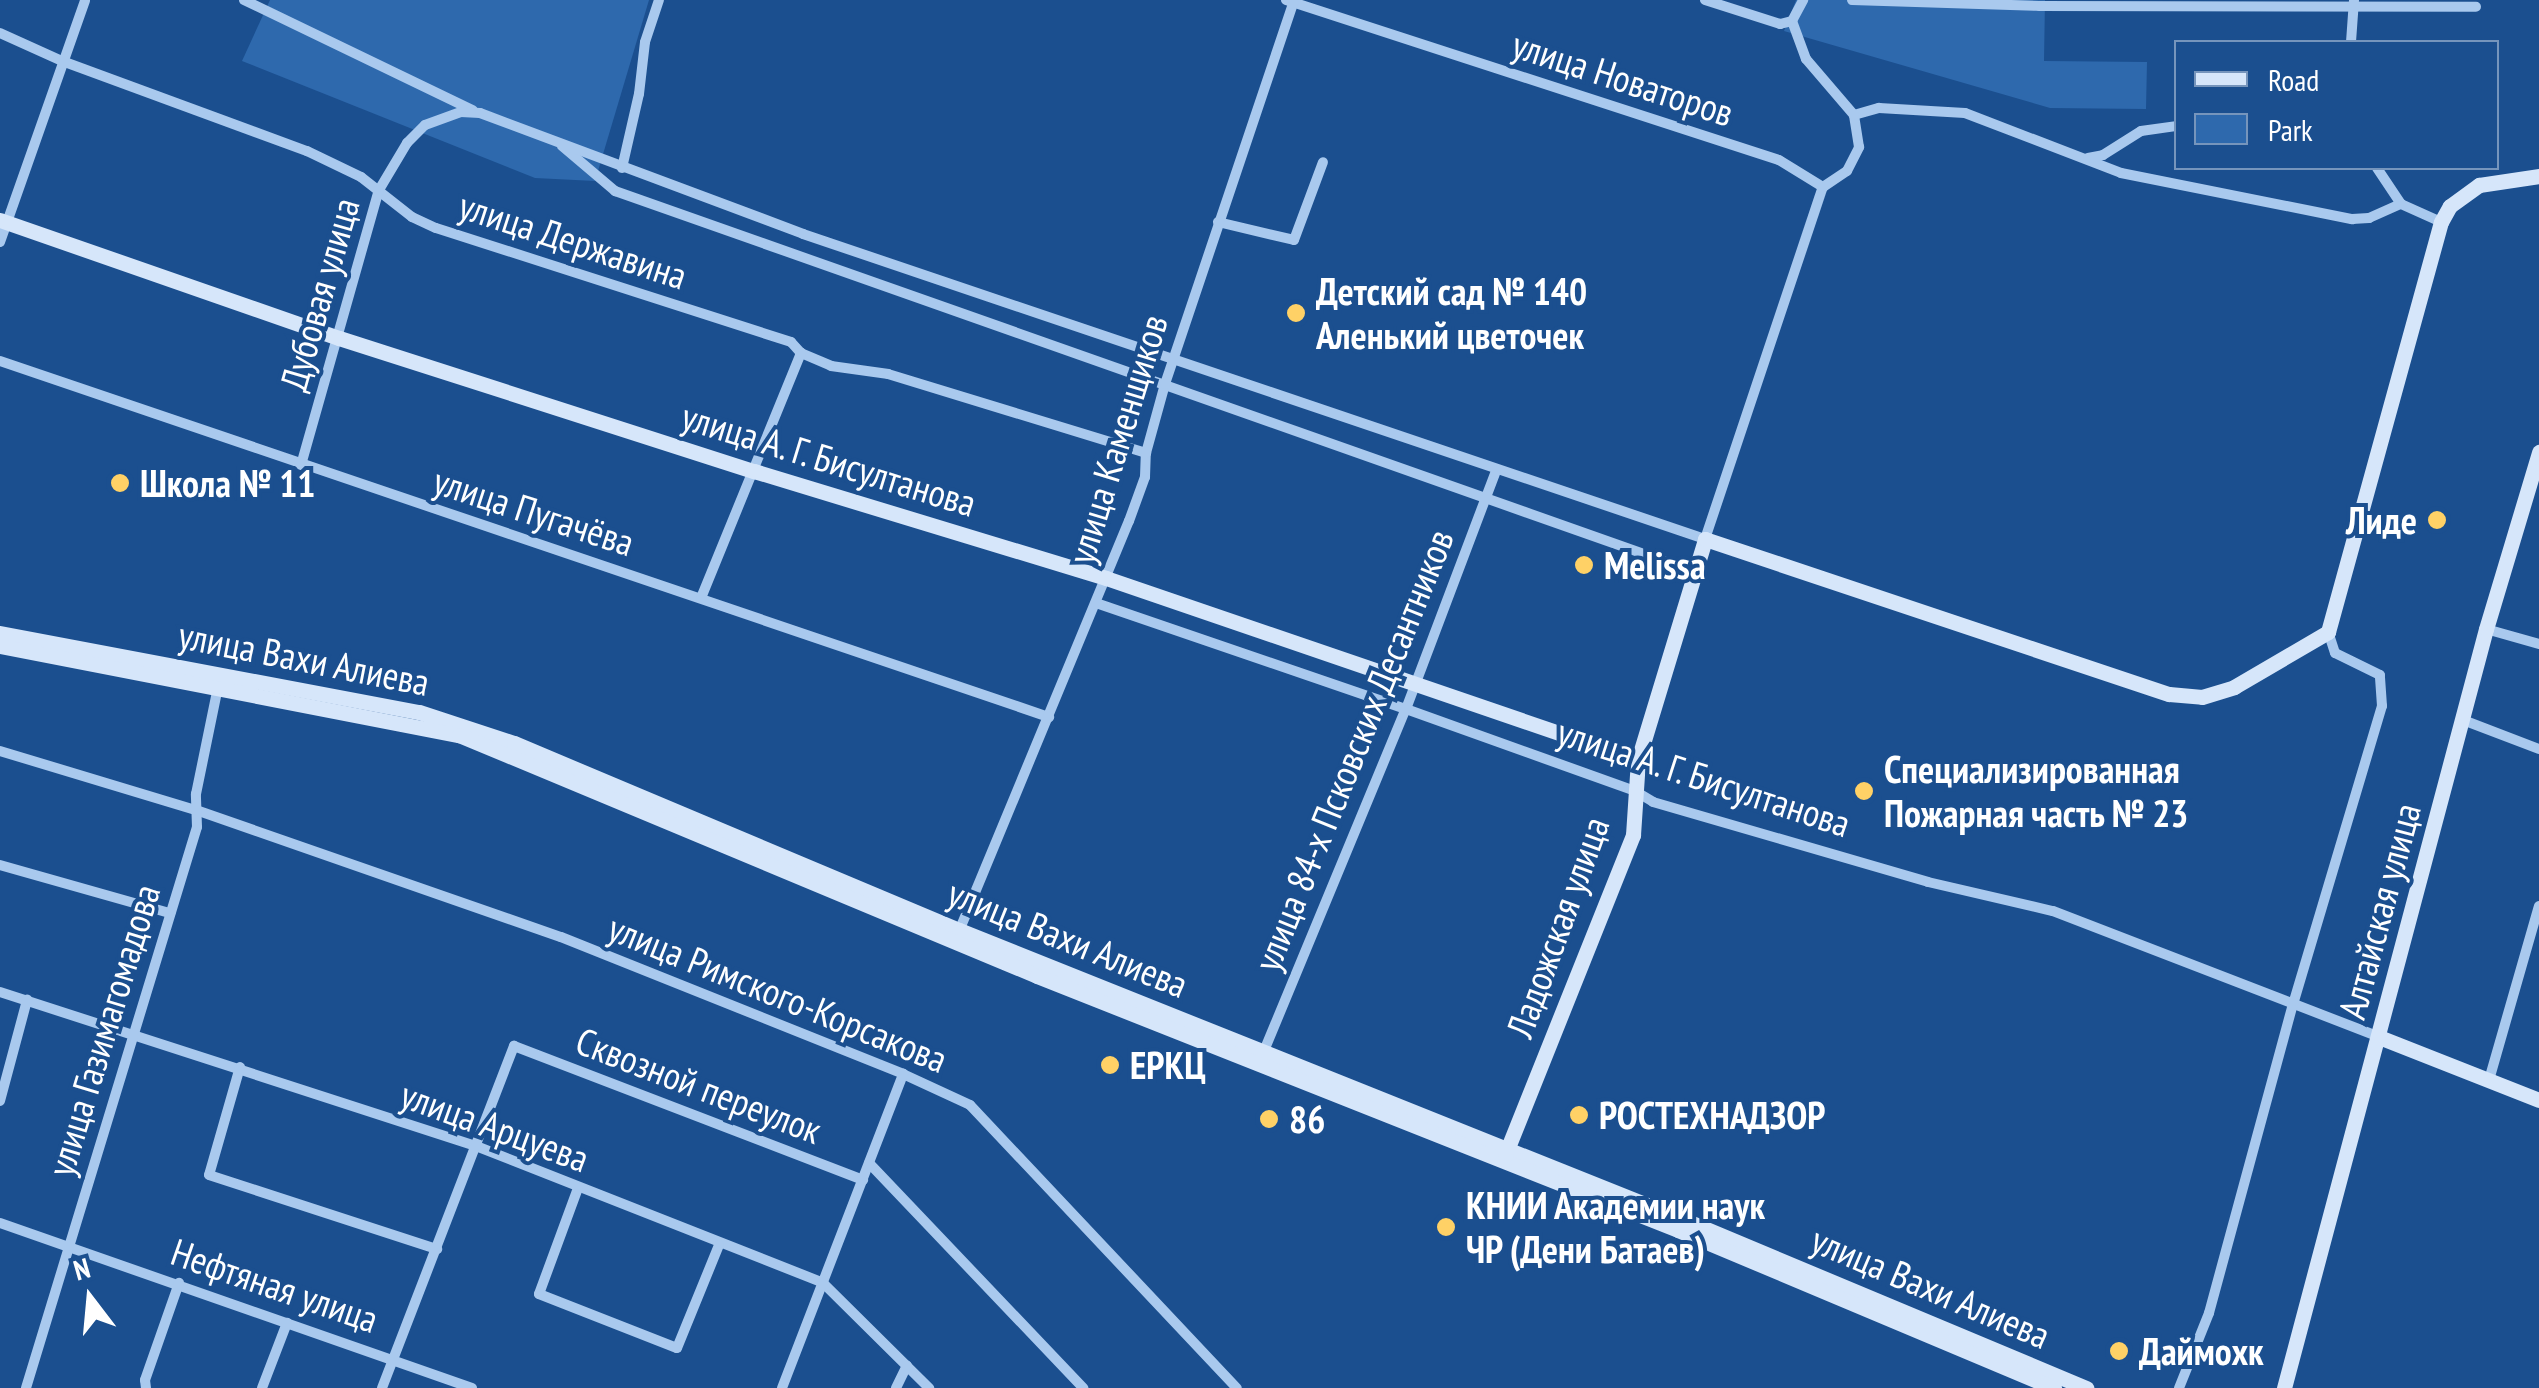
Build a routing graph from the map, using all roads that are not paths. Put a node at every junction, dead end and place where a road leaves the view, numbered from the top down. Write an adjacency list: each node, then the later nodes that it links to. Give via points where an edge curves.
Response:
1 (85, 0): 13 (street)
2 (244, 0): 14 (street)
3 (659, 0): 20 (street)
4 (1705, 0): 10 (street)
5 (1803, 0): 10 (street)
6 (1852, 0): 8 (street)
7 (1291, 1): 23 (street, улица Новаторов, via 1780,160); 27 (street, улица Каменщиков)
8 (2354, 4): 9 (street); 12 (street)
9 (2476, 7)
10 (1792, 22): 15 (street, via 1806,59)
11 (0, 33): 13 (street, улица Державина)
12 (2351, 40)
13 (62, 62): 24 (street, улица Державина, via 307,151); 26 (street)
14 (480, 113): 17 (street); 24 (street, Дубовая улица, via 442,116 425,125 406,143)
15 (1854, 115): 18 (street, via 1879,108 1965,113); 23 (street, via 1854,161)
16 (2174, 126): 18 (street, via 2140,131)
17 (553, 138): 20 (street); 34 (street, via 614,191)
18 (2087, 159): 25 (street, via 2139,177 2352,219)
19 (1323, 162): 27 (street, via 1294,240)
20 (622, 168): 32 (street)
21 (2379, 170): 25 (street)
22 (2539, 176): 28 (main road, via 2479,185 2450,206)
23 (1823, 187): 42 (street)
24 (379, 190): 30 (street, Дубовая улица); 31 (street, улица Державина, via 436,228 792,342)
25 (2401, 204): 28 (street)
26 (3, 221): 29 (street); 30 (main road, улица А. Г. Бисултанова)
27 (1218, 222): 32 (street, улица Каменщиков)
28 (2441, 222): 48 (main road)
29 (0, 242)
30 (339, 338): 37 (street, Дубовая улица); 39 (main road, улица А. Г. Бисултанова)
31 (802, 354): 35 (street, улица Державина); 39 (street)
32 (1173, 358): 34 (street, улица Каменщиков); 38 (street)
33 (0, 361): 37 (street, улица Пугачёва)
34 (1165, 384): 35 (street, улица Каменщиков); 40 (street)
35 (1146, 452): 44 (street, улица Каменщиков, via 1145,476)
36 (2539, 452): 41 (main road, Алтайская улица)
37 (301, 465): 45 (street, улица Пугачёва)
38 (1496, 470): 40 (street, улица 84-х Псковских Десантников); 42 (street)
39 (754, 471): 44 (main road, улица А. Г. Бисултанова); 45 (street)
40 (1486, 497): 43 (street); 52 (street, улица 84-х Псковских Десантников)
41 (2533, 498): 47 (main road, Алтайская улица)
42 (1705, 539): 43 (main road, Ладожская улица); 48 (main road, via 2169,694 2202,697 2234,687)
43 (1695, 572): 59 (main road, Ладожская улица)
44 (1106, 578): 46 (street, улица Каменщиков); 52 (main road, улица А. Г. Бисултанова)
45 (701, 598): 55 (street, улица Пугачёва)
46 (1096, 603): 54 (street, улица А. Г. Бисултанова); 55 (street, улица Каменщиков)
47 (2486, 628): 50 (street); 56 (main road, Алтайская улица)
48 (2328, 632): 68 (street, via 2335,653 2376,672 2384,688)
49 (0, 633): 65 (main road, улица Вахи Алиева, via 449,720)
50 (2539, 644)
51 (0, 646): 53 (main road, улица Вахи Алиева)
52 (1416, 682): 54 (street, улица 84-х Псковских Десантников); 59 (main road, улица А. Г. Бисултанова)
53 (218, 687): 61 (street, улица Газимагомадова); 65 (main road, улица Вахи Алиева, via 459,734)
54 (1406, 709): 60 (street, улица А. Г. Бисултанова); 71 (street, улица 84-х Псковских Десантников)
55 (1049, 716): 65 (street, улица Каменщиков)
56 (2463, 720): 57 (street); 70 (main road, Алтайская улица)
57 (2539, 749)
58 (0, 751): 61 (street, улица Римского-Корсакова)
59 (1638, 760): 60 (main road, Ладожская улица)
60 (1635, 792): 68 (street, улица А. Г. Бисултанова, via 1928,882 2054,911); 78 (main road, Ладожская улица, via 1633,835)
61 (196, 810): 64 (street, улица Газимагомадова, via 198,827); 73 (street, улица Римского-Корсакова, via 561,938)
62 (0, 865): 64 (street)
63 (2539, 906): 74 (street)
64 (170, 913): 69 (street, улица Газимагомадова)
65 (957, 935): 71 (main road, улица Вахи Алиева); 78 (main road, улица Вахи Алиева)
66 (0, 992): 67 (street, улица Арцуева)
67 (27, 1000): 69 (street, улица Арцуева); 76 (street)
68 (2294, 1001): 70 (street, улица А. Г. Бисултанова); 103 (street, via 2209,1314)
69 (134, 1033): 72 (street, улица Арцуева); 83 (street, улица Газимагомадова)
70 (2379, 1037): 74 (main road); 104 (main road, Алтайская улица)
71 (1264, 1051): 78 (main road, улица Вахи Алиева)
72 (240, 1067): 77 (street, улица Арцуева); 85 (street, via 209,1175)
73 (903, 1074): 79 (street); 100 (street, улица Римского-Корсакова, via 970,1105)
74 (2489, 1080): 75 (main road)
75 (2539, 1100)
76 (0, 1101)
77 (476, 1146): 80 (street, Сквозной переулок, via 514,1046); 81 (street, улица Арцуева); 85 (street)
78 (1506, 1154): 101 (main road, улица Вахи Алиева); 102 (main road, улица Вахи Алиева)
79 (869, 1162): 80 (street); 99 (street)
80 (863, 1180): 86 (street)
81 (578, 1188): 84 (street, улица Арцуева); 84 (street, via 539,1294 678,1348)
82 (0, 1223): 83 (street, Нефтяная улица)
83 (68, 1245): 87 (street, Нефтяная улица); 91 (street, улица Газимагомадова)
84 (718, 1245): 86 (street, улица Арцуева)
85 (436, 1249): 89 (street)
86 (822, 1282): 90 (street, улица Арцуева); 96 (street)
87 (179, 1283): 88 (street, Нефтяная улица); 92 (street)
88 (286, 1323): 89 (street, Нефтяная улица); 93 (street)
89 (394, 1357): 94 (street); 95 (street, Нефтяная улица)
90 (907, 1365): 97 (street); 98 (street, улица Арцуева)
91 (26, 1388)
92 (146, 1388)
93 (262, 1388)
94 (382, 1388)
95 (472, 1388)
96 (782, 1388)
97 (896, 1388)
98 (928, 1388)
99 (1083, 1388)
100 (1237, 1388)
101 (2054, 1388)
102 (2088, 1388)
103 (2179, 1388)
104 (2284, 1388)

